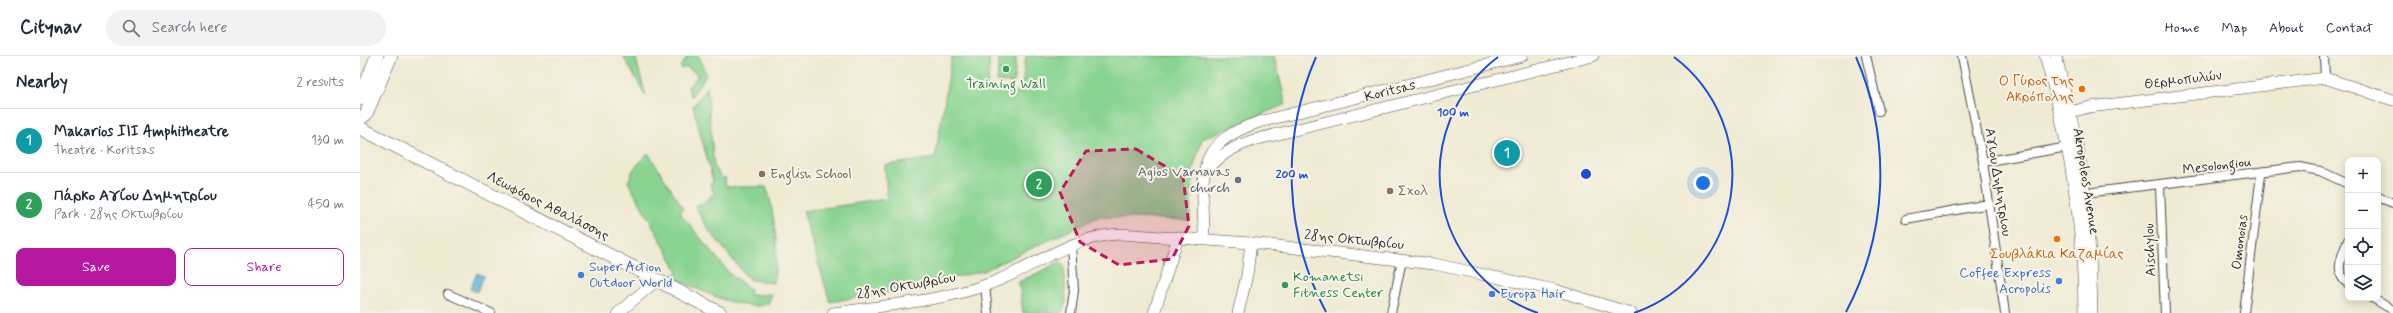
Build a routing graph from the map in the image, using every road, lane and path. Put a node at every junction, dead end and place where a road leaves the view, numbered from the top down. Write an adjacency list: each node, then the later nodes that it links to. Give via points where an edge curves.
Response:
1 (377, 56): 11 (main road)
2 (391, 56): 15 (main road, via 366,114)
3 (1522, 56): 20 (street, Koritsas, via 1241,128 1230,133 1215,146 1206,163)
4 (1593, 56): 20 (street, Koritsas, via 1254,140 1232,148)
5 (1866, 56): 13 (street)
6 (1962, 56): 18 (street, Αγιου Δημητριου)
7 (2045, 56): 17 (street, Akropoleos Avenue)
8 (2056, 56): 14 (street, Akropoleos Avenue)
9 (2324, 56): 10 (street)
10 (2326, 78): 12 (street, Θερμοπυλών); 14 (street, Θερμοπυλών, via 2090,107)
11 (360, 99)
12 (2393, 100)
13 (1879, 111)
14 (2070, 112): 23 (street, Akropoleos Avenue)
15 (360, 119)
16 (360, 128): 34 (main road, Λεωφόρος Αθαλάσσης)
17 (2068, 147): 18 (street); 51 (street, Akropoleos Avenue, via 2080,228)
18 (1983, 162): 26 (street, Αγιου Δημητριου)
19 (2261, 174): 21 (street, Mesolongiou, via 2310,168); 22 (street, Mesolongiou); 54 (street, Omonoias)
20 (1204, 175): 29 (street, Koritsas)
21 (2345, 183)
22 (2160, 186): 23 (street, Mesolongiou); 53 (street, Aischylou)
23 (2085, 193): 52 (street, Akropoleos Avenue)
24 (2381, 198): 25 (street)
25 (2393, 203)
26 (1989, 204): 27 (street); 50 (street, Αγιου Δημητριου)
27 (1906, 219)
28 (1178, 237): 29 (street, 28ης Οκτωβρίου); 31 (street, 28ης Οκτωβρίου, via 1103,234); 46 (street)
29 (1204, 239): 30 (street, 28ης Οκτωβρίου)
30 (1251, 243): 33 (street, 28ης Οκτωβρίου); 47 (street)
31 (1071, 245): 36 (street, 28ης Οκτωβρίου); 45 (street, via 1074,290)
32 (2345, 250): 35 (street, via 2339,270)
33 (1402, 260): 48 (street); 49 (street, 28ης Οκτωβρίου, via 1520,282 1586,298)
34 (654, 279): 41 (street); 42 (main road, Λεωφόρος Αθαλάσσης)
35 (2345, 281)
36 (985, 286): 43 (street, 28ης Οκτωβρίου, via 947,295); 44 (street)
37 (448, 294): 40 (street)
38 (2377, 301): 39 (street)
39 (2393, 310)
40 (491, 313)
41 (618, 313)
42 (720, 313)
43 (832, 313)
44 (988, 313)
45 (1071, 313)
46 (1154, 313)
47 (1238, 313)
48 (1391, 313)
49 (1631, 313)
50 (2005, 313)
51 (2084, 313)
52 (2092, 313)
53 (2165, 313)
54 (2244, 313)

